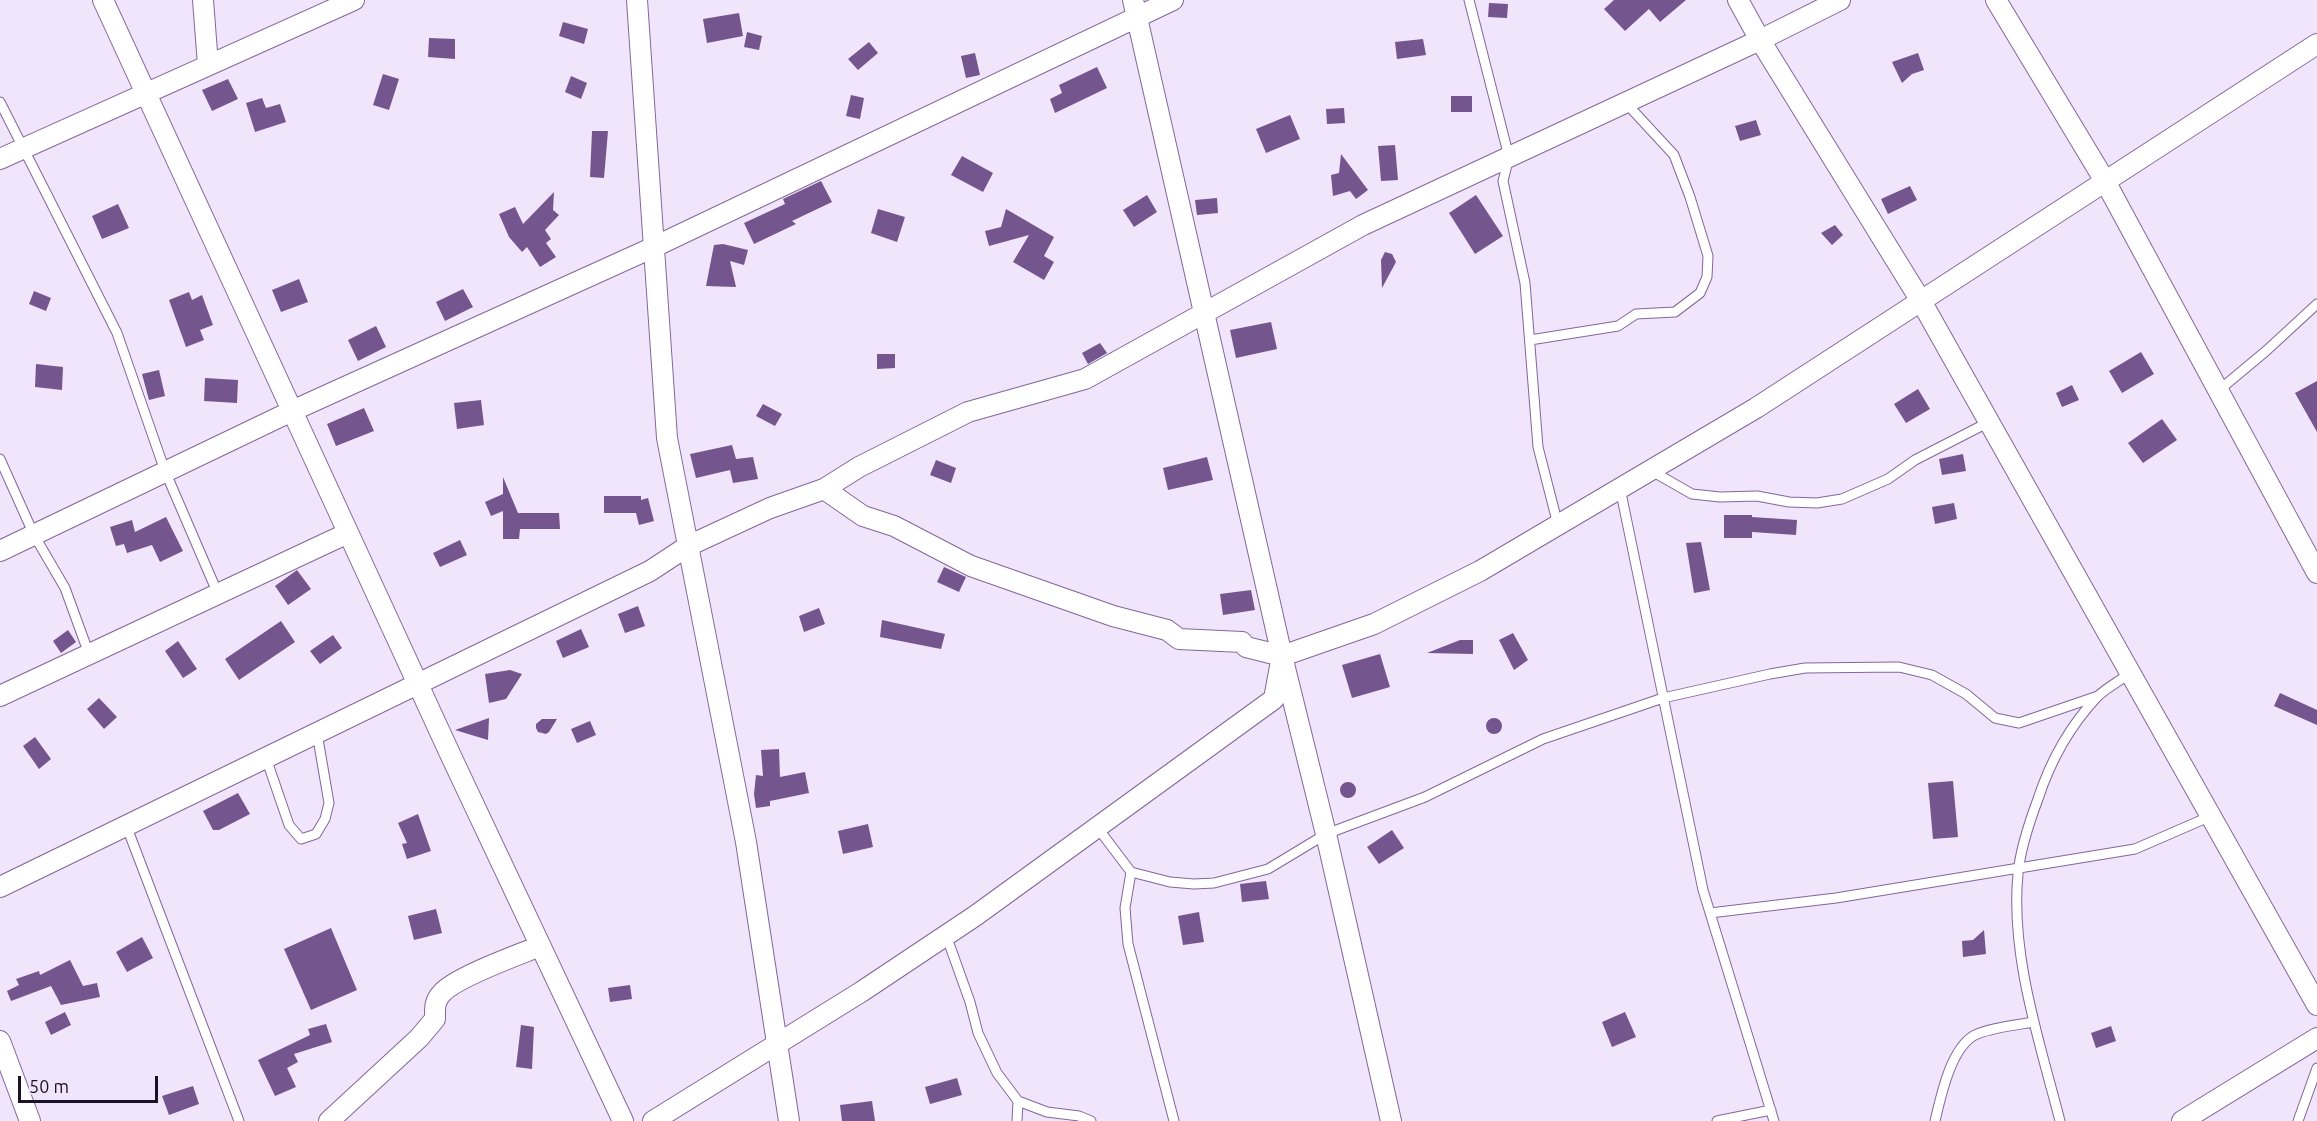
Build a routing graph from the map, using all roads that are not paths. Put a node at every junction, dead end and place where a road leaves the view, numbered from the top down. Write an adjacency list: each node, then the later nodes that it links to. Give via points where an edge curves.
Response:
1 (103, 0): 14 (street)
2 (203, 0): 13 (street)
3 (354, 0): 13 (street)
4 (637, 0): 21 (street)
5 (1173, 0): 10 (street)
6 (1469, 0): 18 (lane)
7 (1738, 0): 11 (street)
8 (1840, 0): 11 (street)
9 (1996, 0): 20 (street)
10 (1135, 9): 21 (street); 24 (street)
11 (1760, 40): 16 (street); 22 (street)
12 (2317, 44): 20 (street)
13 (208, 66): 14 (street)
14 (146, 94): 17 (street); 27 (street)
15 (0, 102): 17 (lane)
16 (1626, 103): 18 (street); 25 (lane, via 1674,154 1708,256 1707,278 1700,293 1675,312 1636,314 1618,326)
17 (23, 148): 19 (street); 31 (lane, via 117,333)
18 (1509, 157): 24 (street, via 1364,225); 25 (lane, via 1503,181 1525,283)
19 (0, 159)
20 (2105, 181): 22 (street); 26 (street)
21 (654, 248): 27 (street); 37 (street, via 667,438)
22 (1921, 301): 28 (street); 30 (street, via 1756,408)
23 (2317, 304): 26 (lane)
24 (1206, 313): 33 (street, via 1085,379 968,412); 42 (street)
25 (1530, 340): 34 (lane, via 1538,447)
26 (2218, 391): 39 (street)
27 (292, 411): 31 (street); 35 (street)
28 (1989, 422): 30 (lane, via 1915,460 1888,479 1842,499 1817,503 1692,494); 43 (street)
29 (0, 459): 36 (lane)
30 (1650, 470): 32 (street)
31 (165, 471): 36 (street); 40 (lane)
32 (1620, 488): 34 (street); 47 (lane)
33 (824, 489): 37 (street, via 770,508); 42 (street, via 863,516 894,526 971,566 1113,616 1167,630 1179,639 1242,642 1246,647)
34 (1558, 525): 42 (street, via 1480,571 1374,624)
35 (348, 533): 40 (street); 44 (street)
36 (34, 535): 38 (street); 41 (lane, via 65,588)
37 (688, 546): 44 (street, via 650,571); 64 (street, via 746,842)
38 (0, 551)
39 (2317, 573)
40 (218, 594): 41 (street)
41 (89, 654): 45 (street)
42 (1282, 656): 52 (street, via 1274,699); 53 (street)
43 (2130, 673): 46 (lane); 50 (street)
44 (418, 684): 48 (street); 59 (street)
45 (0, 696)
46 (2098, 696): 47 (lane, via 2019,723 1995,718 1966,694 1932,675 1899,667 1854,666 1805,668); 54 (lane, via 2062,744 2046,776)
47 (1663, 698): 53 (lane, via 1543,739 1425,797); 57 (lane)
48 (317, 733): 49 (street); 49 (lane, via 329,803 316,834 300,839 289,825)
49 (266, 758): 51 (street)
50 (2211, 816): 54 (lane, via 2135,849); 60 (street)
51 (126, 825): 56 (street); 70 (lane)
52 (1097, 827): 55 (lane); 58 (street)
53 (1326, 834): 55 (lane, via 1268,869 1214,883 1170,882); 78 (street)
54 (2019, 869): 57 (lane); 61 (lane, via 2019,941)
55 (1131, 872): 77 (lane, via 1125,908 1128,944)
56 (0, 887)
57 (1710, 913): 68 (lane)
58 (946, 935): 64 (street); 67 (lane, via 978,1033 997,1073)
59 (540, 946): 71 (street, via 456,982 442,992 434,1004 435,1019 419,1038); 72 (street)
60 (2317, 1005)
61 (2034, 1022): 81 (lane, via 1974,1035 1961,1048 1948,1076); 82 (lane)
62 (2317, 1038): 83 (street)
63 (0, 1041): 66 (street)
64 (777, 1044): 73 (street); 74 (street)
65 (2317, 1068): 84 (lane)
66 (5, 1073): 69 (street)
67 (1018, 1101): 75 (lane); 76 (lane)
68 (1771, 1110): 79 (lane); 80 (lane)
69 (30, 1121)
70 (239, 1121)
71 (329, 1121)
72 (623, 1121)
73 (653, 1121)
74 (789, 1121)
75 (1017, 1121)
76 (1091, 1121)
77 (1174, 1121)
78 (1391, 1121)
79 (1717, 1121)
80 (1774, 1121)
81 (1935, 1121)
82 (2060, 1121)
83 (2182, 1121)
84 (2298, 1121)

